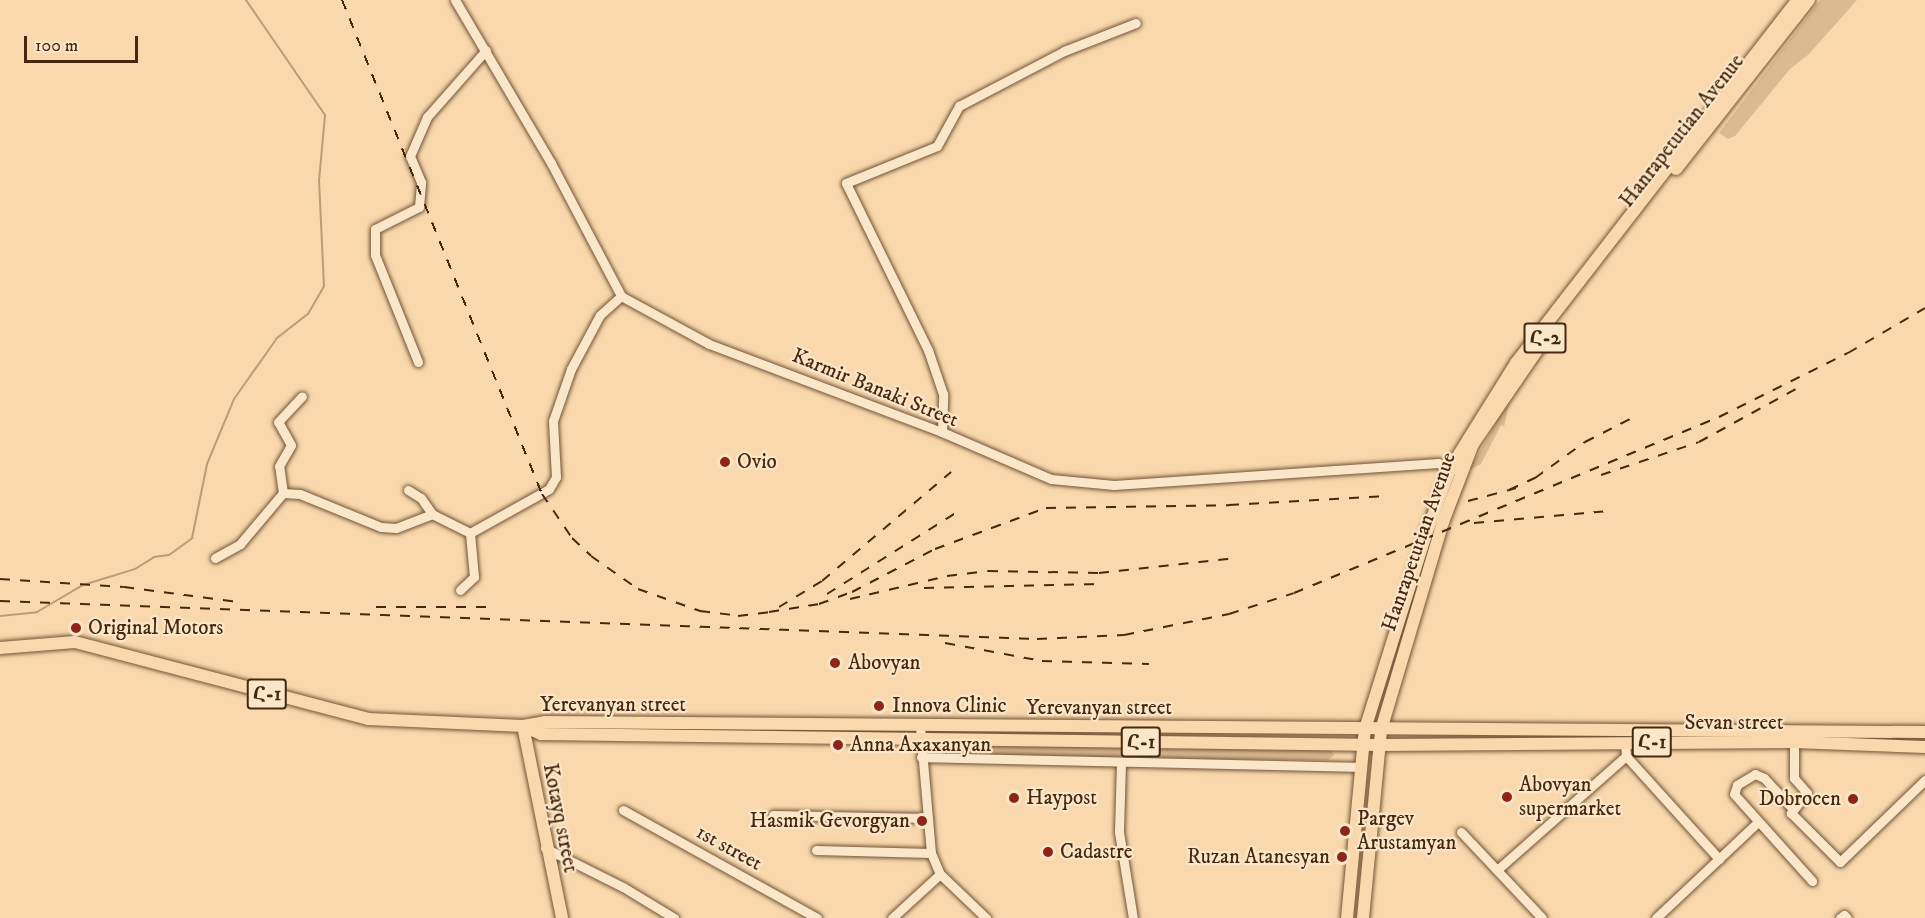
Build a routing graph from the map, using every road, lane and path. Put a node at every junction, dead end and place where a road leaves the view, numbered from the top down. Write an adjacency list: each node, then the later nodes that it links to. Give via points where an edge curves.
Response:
1 (455, 0): 5 (street)
2 (1798, 0): 10 (main road, Հ-2, via 1516,363)
3 (1809, 0): 10 (main road, Hanrapetutian Avenue / Հ-2, via 1515,378)
4 (1136, 23): 9 (street, via 1064,51 959,106 937,146 846,183 928,350 943,394)
5 (486, 50): 6 (street); 7 (street, via 427,117 410,156 421,182 418,207 375,229 375,255)
6 (621, 296): 9 (street, Karmir Banaki Street, via 710,344); 14 (street, via 600,315 571,369 554,421 556,477 549,489)
7 (418, 362)
8 (302, 396): 12 (street, via 278,422 291,445 279,466)
9 (942, 432): 10 (street, Karmir Banaki Street, via 1052,479 1114,485 1353,466 1438,463)
10 (1453, 472): 21 (main road, Hanrapetutian Avenue / Հ-2); 22 (main road, Hanrapetutian Avenue / Հ-2)
11 (408, 490): 13 (street, via 421,498)
12 (284, 493): 13 (street, via 300,494 381,527 396,528); 15 (street, via 240,544)
13 (432, 514): 14 (street)
14 (470, 533): 16 (street, via 474,577)
15 (214, 558)
16 (460, 590)
17 (15, 647): 18 (main road, Հ-1); 19 (main road, Հ-1); 20 (main road, Հ-1, via 75,642 368,719)
18 (0, 648)
19 (0, 654)
20 (523, 726): 24 (main road, Yerevanyan street / Հ-1, via 545,722); 41 (main road, Kotayq street)
21 (1365, 729): 22 (main road, Sevan street / Հ-1); 24 (main road, Yerevanyan street / Հ-1); 27 (main road, Hanrapetutian Avenue / Հ-2)
22 (1381, 730): 25 (main road, Sevan street / Հ-1); 28 (main road, Hanrapetutian Avenue / Հ-2)
23 (1925, 732): 25 (main road, Sevan street / Հ-1)
24 (920, 733): 27 (main road, Yerevanyan street / Հ-1); 31 (street)
25 (1794, 737): 26 (main road, Sevan street / Հ-1); 29 (main road, Sevan street / Հ-1); 35 (street, via 1794,778 1807,793)
26 (1625, 742): 28 (main road, Sevan street / Հ-1); 30 (street)
27 (1363, 744): 28 (main road, Sevan street / Հ-1); 33 (main road, Hanrapetutian Avenue)
28 (1378, 745): 55 (main road, Hanrapetutian Avenue)
29 (1925, 747)
30 (1626, 756): 44 (street); 45 (street)
31 (921, 757): 32 (street); 38 (street)
32 (1121, 763): 33 (street); 53 (street, via 1119,832)
33 (1359, 767): 54 (main road, Hanrapetutian Avenue)
34 (1925, 780): 35 (street, via 1840,862 1791,813)
35 (1792, 808): 39 (street, via 1764,778 1750,775 1737,785 1734,794)
36 (623, 810): 50 (street, 1st street)
37 (773, 815): 38 (street)
38 (928, 818): 43 (street)
39 (1758, 822): 44 (street); 47 (street)
40 (1461, 832): 45 (street)
41 (545, 848): 48 (main road, Kotayq street); 49 (street, via 623,886)
42 (816, 850): 43 (street)
43 (932, 853): 46 (street)
44 (1719, 859): 57 (street)
45 (1497, 870): 56 (street)
46 (940, 874): 51 (street); 52 (street)
47 (1812, 881)
48 (562, 918)
49 (674, 918)
50 (817, 918)
51 (892, 918)
52 (986, 918)
53 (1133, 918)
54 (1347, 918)
55 (1363, 918)
56 (1542, 918)
57 (1656, 918)
58 (1840, 918): 59 (street)
59 (1847, 918)

